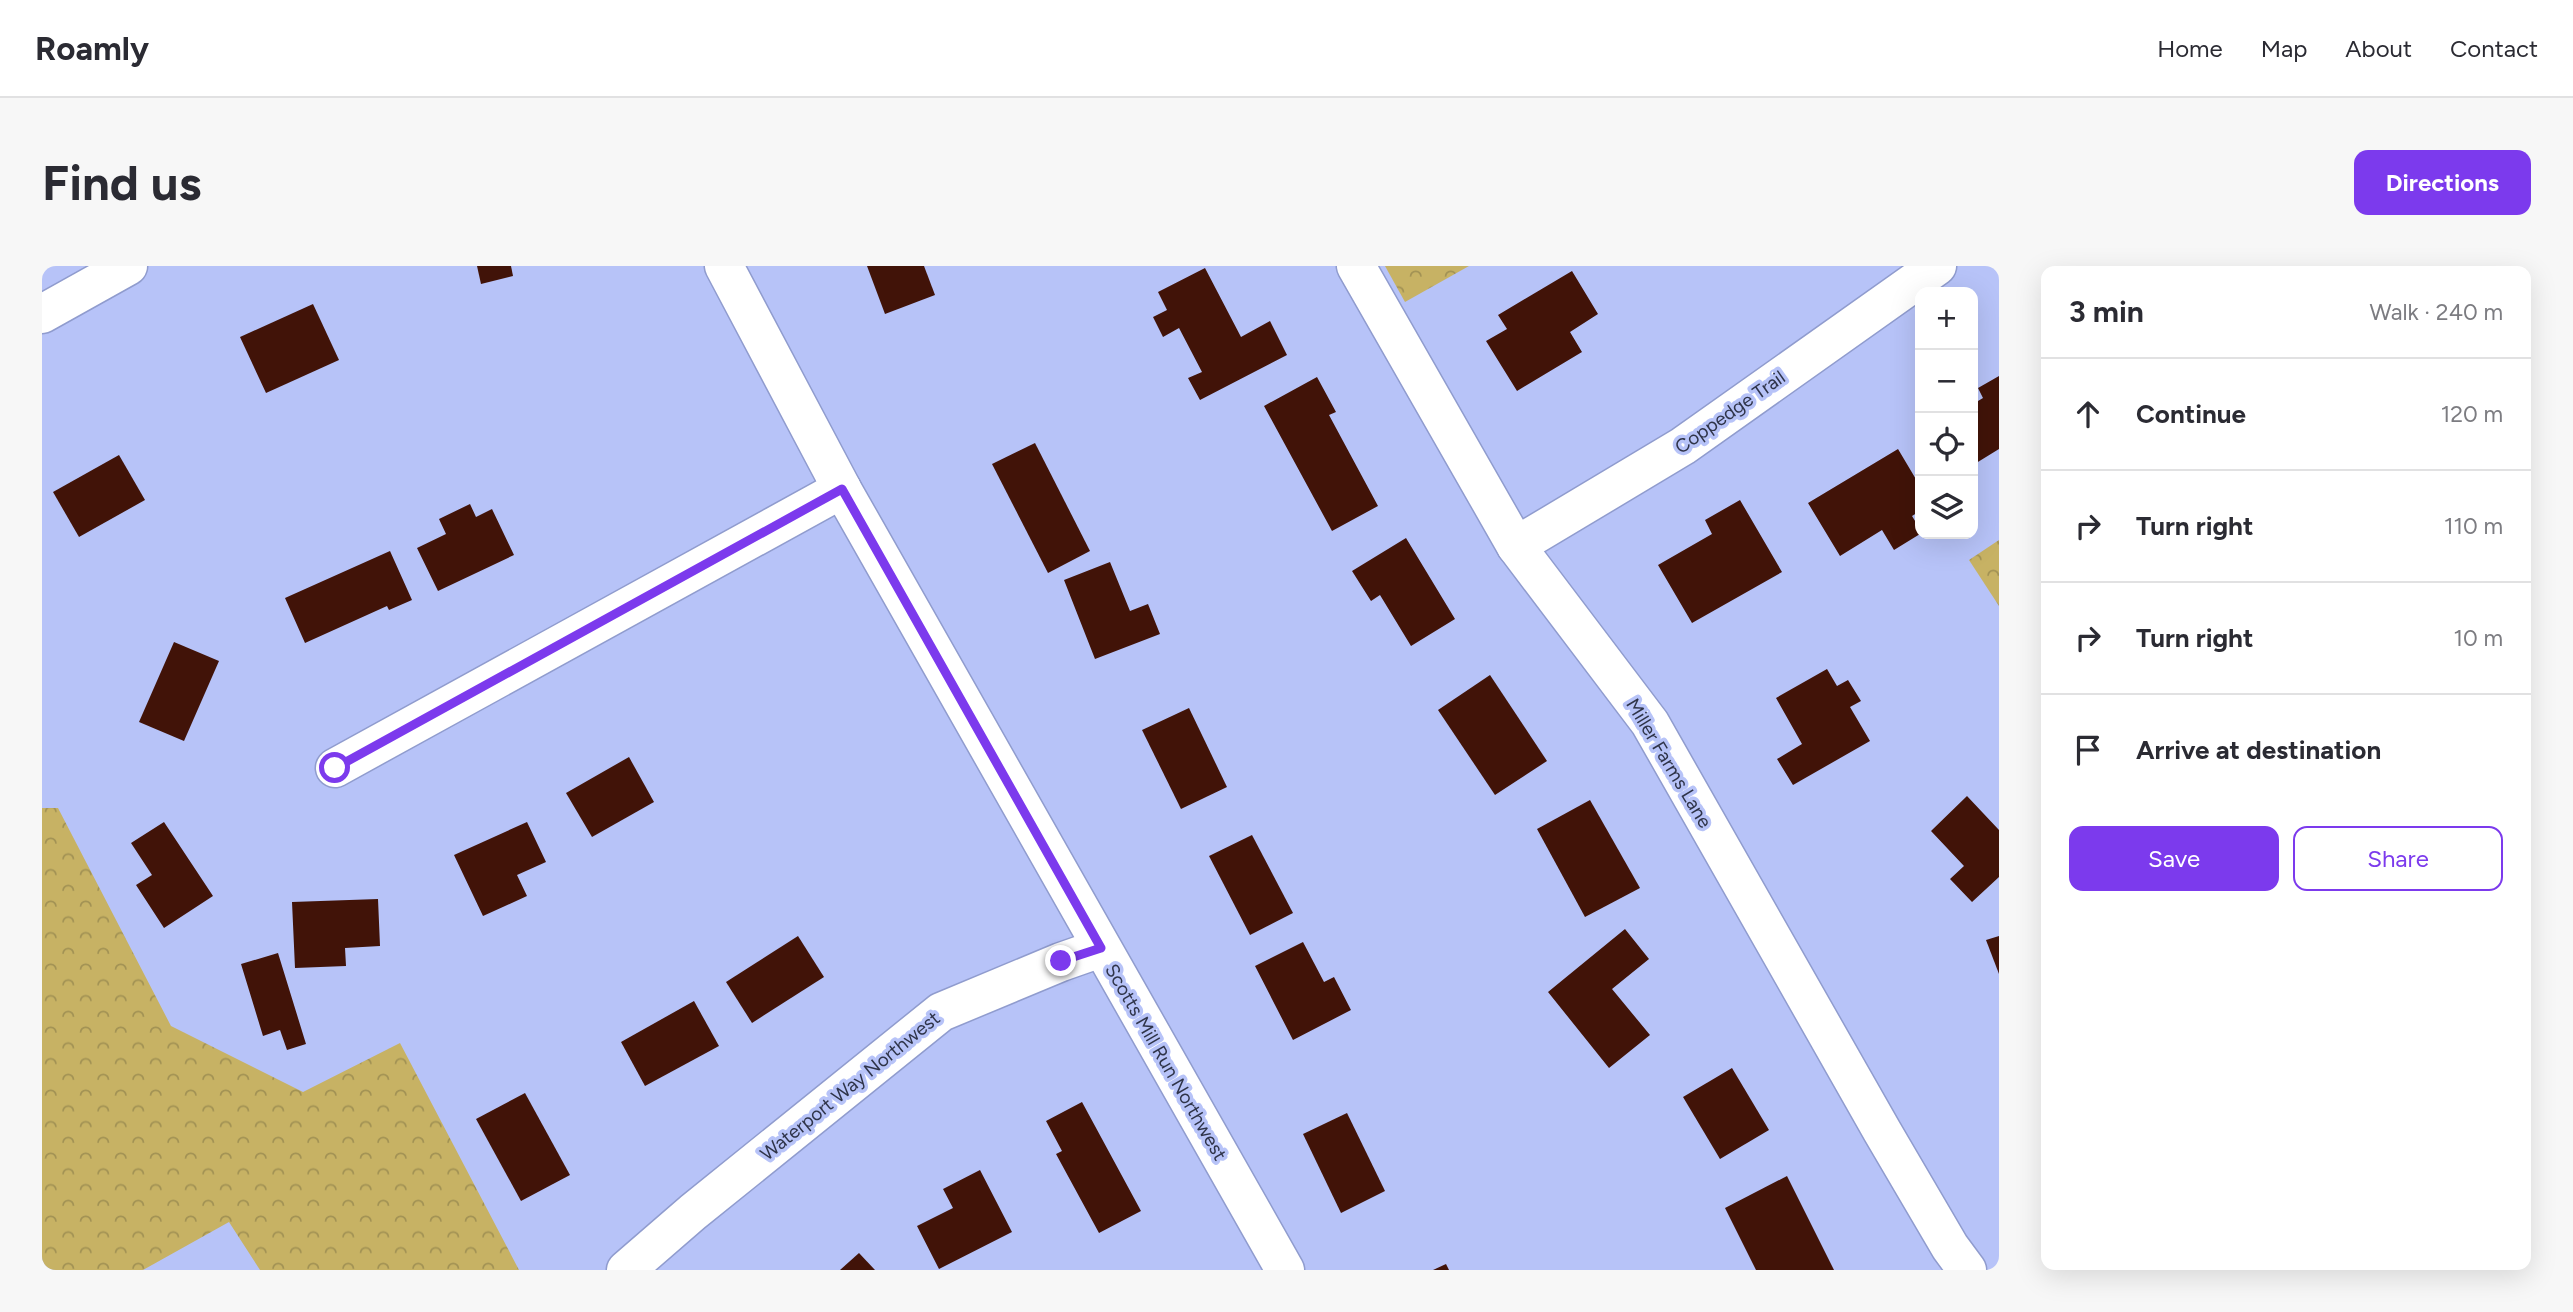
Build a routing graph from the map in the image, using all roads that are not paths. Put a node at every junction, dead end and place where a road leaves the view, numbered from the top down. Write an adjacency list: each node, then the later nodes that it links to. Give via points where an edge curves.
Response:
1 (128, 266): 5 (street)
2 (724, 266): 6 (street, Scotts Mill Run Northwest)
3 (1356, 266): 7 (street, Miller Farms Lane)
4 (1937, 266): 7 (street, Coppedge Trail, via 1683,446)
5 (42, 314)
6 (842, 489): 8 (street); 9 (street, Scotts Mill Run Northwest)
7 (1516, 546): 12 (street, Miller Farms Lane, via 1650,723 1882,1131)
8 (335, 768)
9 (1101, 948): 10 (street, Waterport Way Northwest, via 942,1012); 11 (street, Scotts Mill Run Northwest)
10 (626, 1270)
11 (1284, 1270)
12 (1967, 1270)

